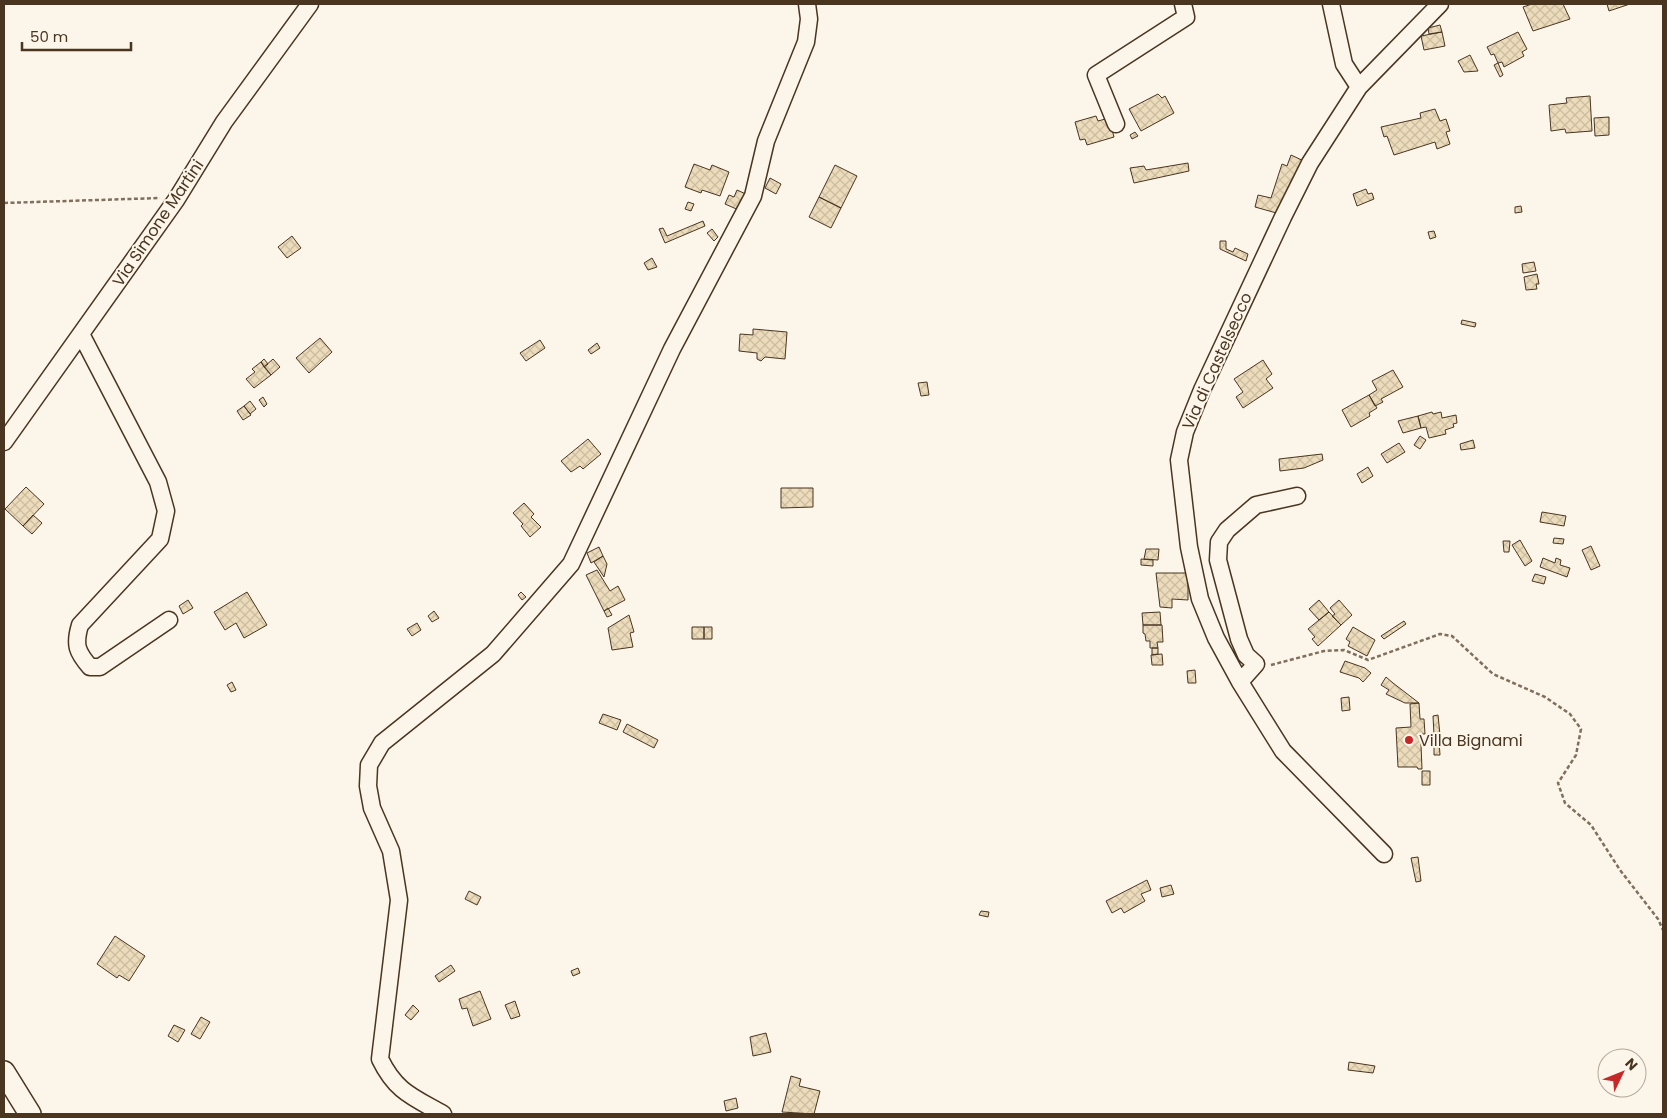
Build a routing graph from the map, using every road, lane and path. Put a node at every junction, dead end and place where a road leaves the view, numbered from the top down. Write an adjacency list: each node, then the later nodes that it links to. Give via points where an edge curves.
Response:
1 (310, 4): 8 (street, Via Simone Martini, via 224,122)
2 (807, 4): 20 (street, via 806,42 766,140 753,196 672,349 571,564 493,654 382,743 369,765 372,808 390,851 399,900 380,1059 389,1077 401,1090)
3 (1183, 4): 7 (street, via 1186,17 1096,75)
4 (1331, 4): 6 (street, via 1344,64)
5 (1440, 4): 6 (street, Via di Castelsecco)
6 (1359, 87): 15 (street, Via di Castelsecco, via 1310,163 1283,216 1202,390 1185,432 1179,460 1189,547 1200,599 1216,638)
7 (1116, 124)
8 (176, 200): 9 (path, via 152,197); 10 (street, Via Simone Martini)
9 (4, 204)
10 (81, 334): 11 (street, Via Simone Martini); 13 (street, via 158,482 166,511 160,539 80,625 75,641 90,667 100,667)
11 (4, 442)
12 (1296, 496): 14 (street, via 1256,505 1227,530 1219,542 1218,560 1239,639 1246,655)
13 (169, 620)
14 (1256, 664): 15 (street); 17 (path, via 1274,665 1324,651 1344,650 1368,660 1440,634 1452,636 1493,674 1545,698 1570,714 1581,729 1576,755 1558,783 1565,802 1591,825)
15 (1240, 682): 16 (street, Via di Castelsecco, via 1283,752)
16 (1384, 854)
17 (1663, 930)
18 (4, 1072): 19 (main road)
19 (30, 1114)
20 (443, 1114)

